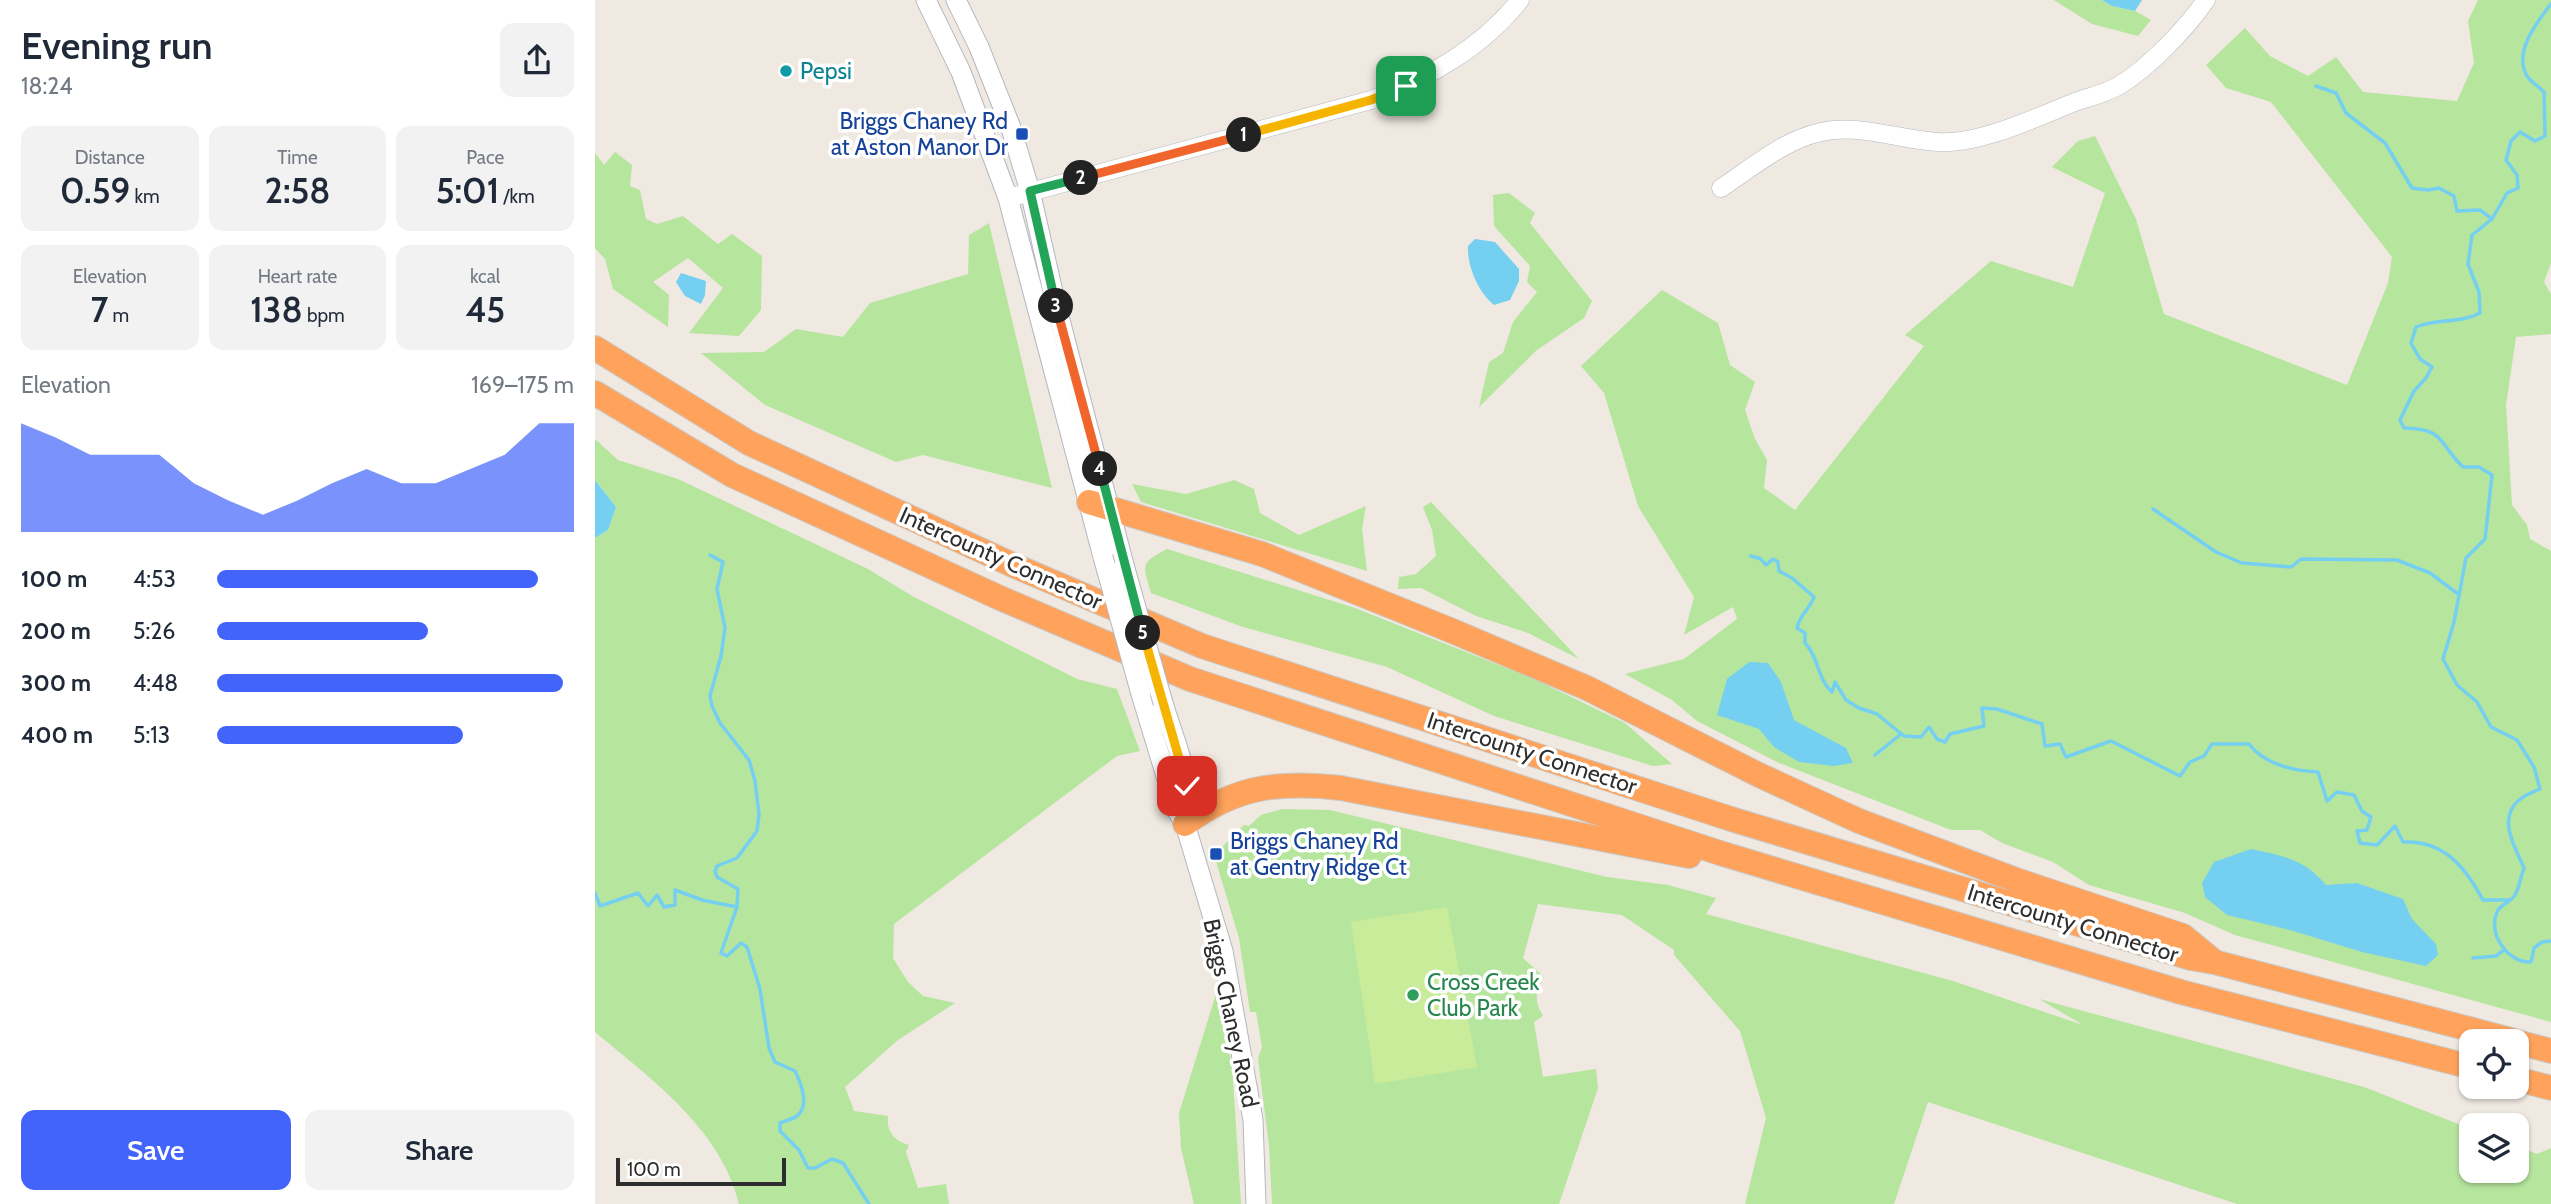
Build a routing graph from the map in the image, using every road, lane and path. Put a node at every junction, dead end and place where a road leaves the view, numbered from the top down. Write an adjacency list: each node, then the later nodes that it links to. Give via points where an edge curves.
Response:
1 (926, 0): 7 (main road, Briggs Chaney Road, via 961,72)
2 (955, 0): 6 (main road, Briggs Chaney Road, via 1010,125)
3 (1520, 0): 6 (street, via 1470,49 1406,86 1371,100)
4 (2206, 0): 5 (street, via 2162,51 2119,86 2005,129 1961,139 1941,142 1832,130 1793,140)
5 (1721, 188)
6 (1030, 191): 7 (street); 10 (main road, Briggs Chaney Road)
7 (1008, 198): 10 (main road, Briggs Chaney Road, via 1029,285)
8 (595, 348): 13 (highway, Intercounty Connector, via 749,443 1202,646 1731,819)
9 (595, 393): 12 (highway, Intercounty Connector, via 732,475 1190,679)
10 (1099, 504): 11 (main road, Briggs Chaney Road, bridge, via 1103,557 1176,809); 11 (main road, Briggs Chaney Road, bridge, via 1124,565 1187,786 1190,807); 13 (highway, via 1262,554 1450,630 1587,688 1859,821 2183,936)
11 (1185, 824): 12 (highway, via 1209,806 1235,795 1302,784); 20 (main road, Briggs Chaney Road, via 1223,951 1253,1119)
12 (1817, 882): 17 (highway, Intercounty Connector, via 2181,992)
13 (2214, 962): 14 (highway, Intercounty Connector)
14 (2467, 1029)
15 (2529, 1045): 16 (highway, Intercounty Connector)
16 (2551, 1051)
17 (2459, 1064)
18 (2529, 1082): 19 (highway)
19 (2551, 1088)
20 (1256, 1204)

